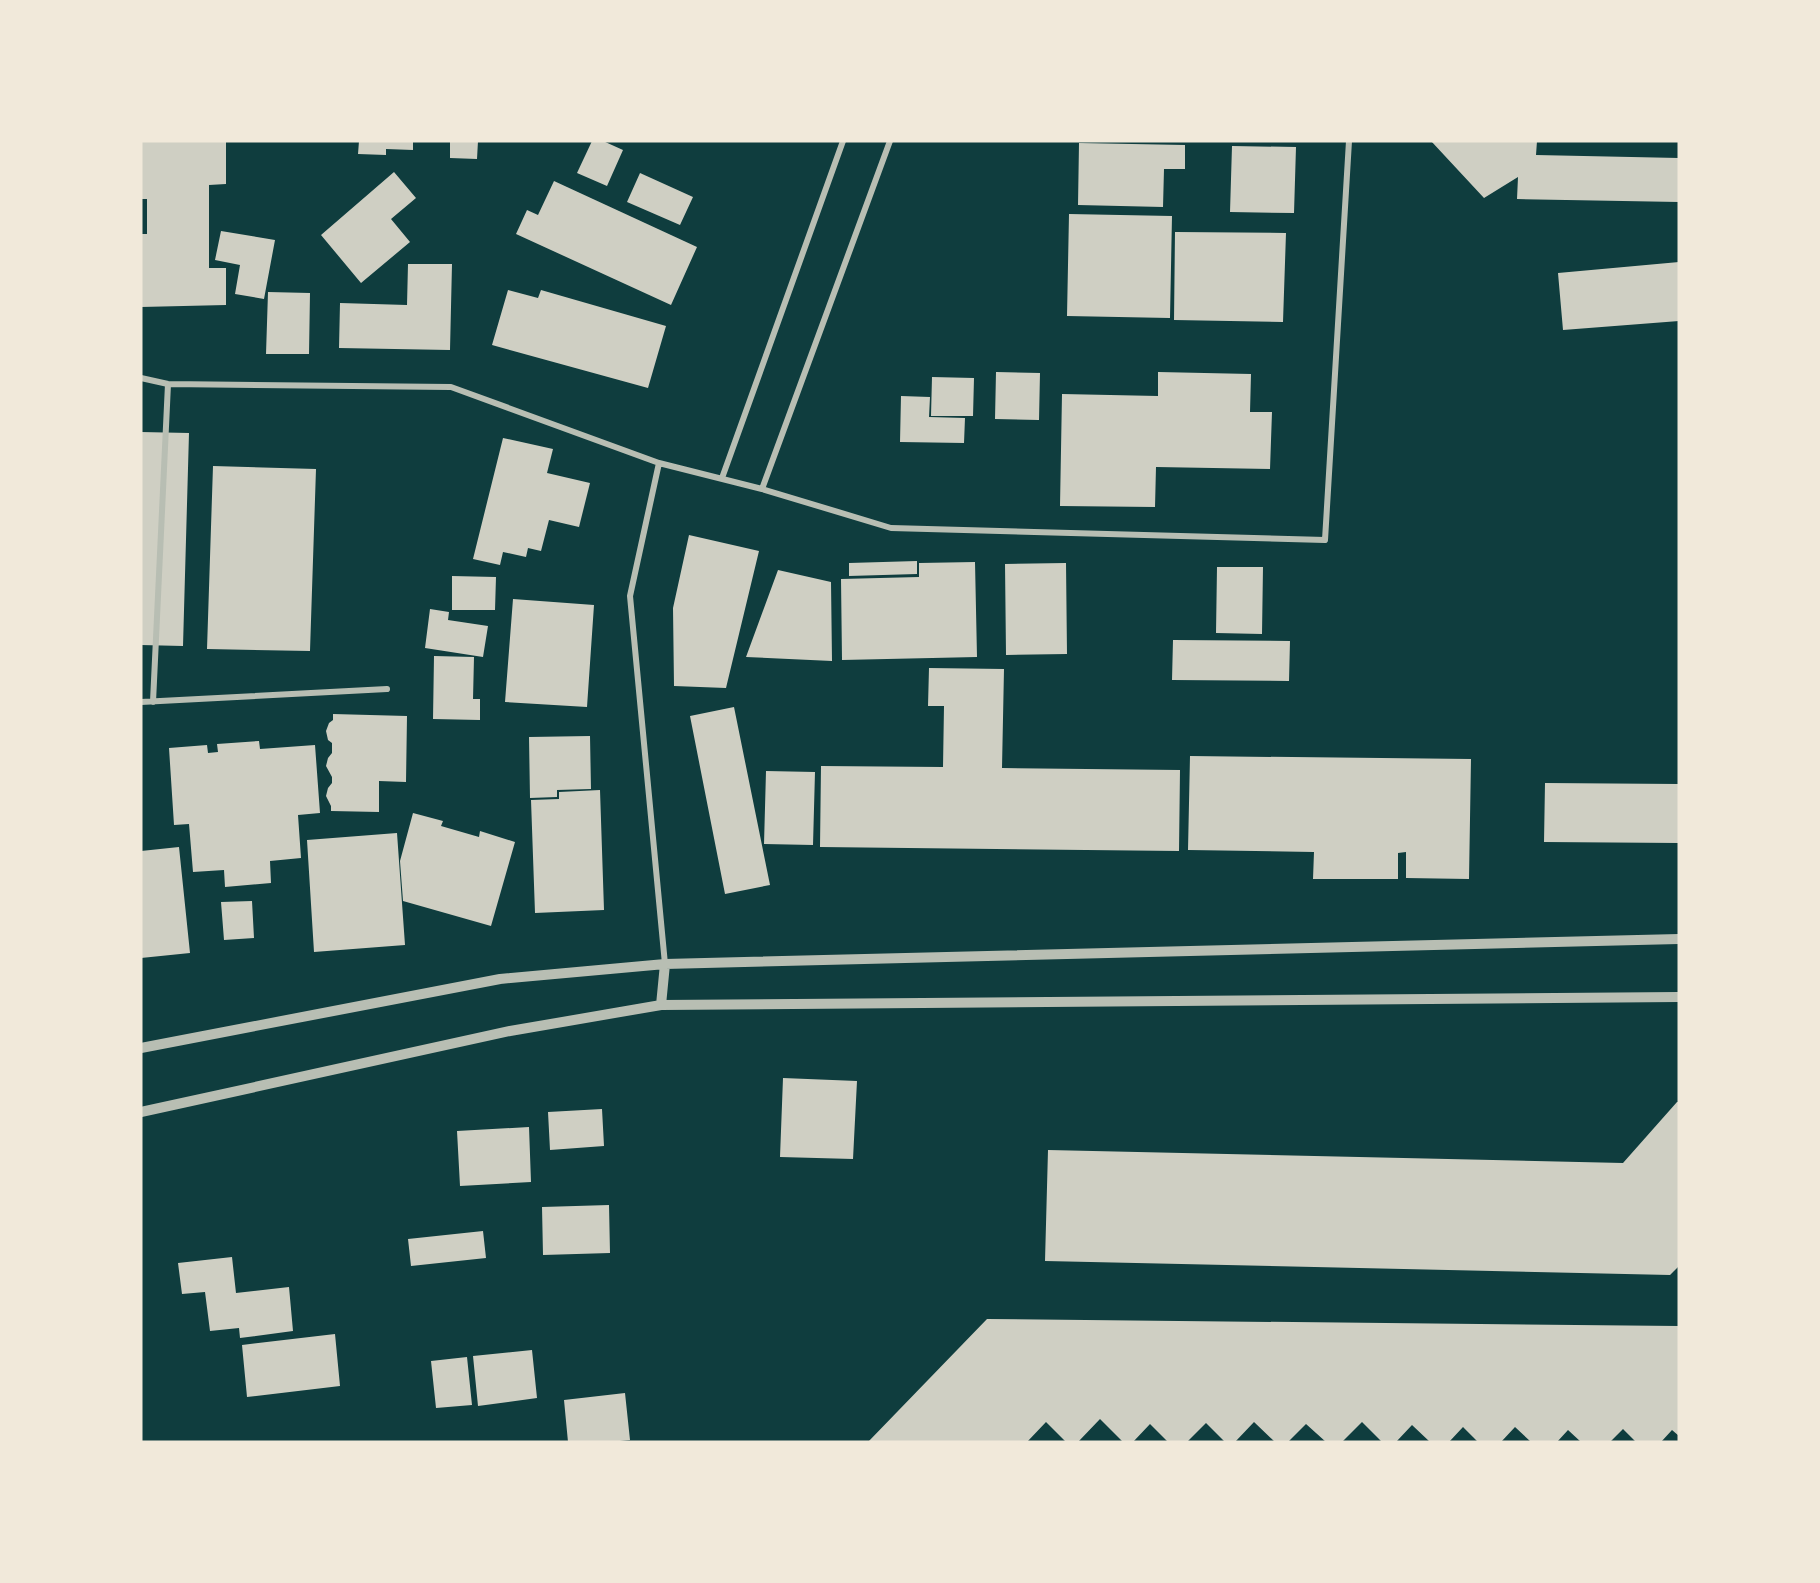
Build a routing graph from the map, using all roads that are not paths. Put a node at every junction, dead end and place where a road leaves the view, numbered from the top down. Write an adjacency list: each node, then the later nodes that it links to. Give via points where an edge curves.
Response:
1 (843, 141): 7 (street)
2 (890, 141): 8 (street)
3 (1348, 141): 8 (street, via 1325,540 891,528)
4 (141, 378): 5 (street)
5 (168, 384): 6 (street, via 451,387); 11 (street)
6 (659, 463): 7 (street); 13 (street, via 630,596)
7 (722, 478): 8 (street)
8 (762, 489)
9 (387, 689): 11 (street)
10 (141, 702): 11 (street)
11 (153, 702)
12 (1679, 939): 13 (street)
13 (664, 964): 15 (street); 16 (street, via 500,979)
14 (1679, 996): 15 (street)
15 (661, 1005): 17 (street, via 510,1031)
16 (141, 1048)
17 (141, 1112)

